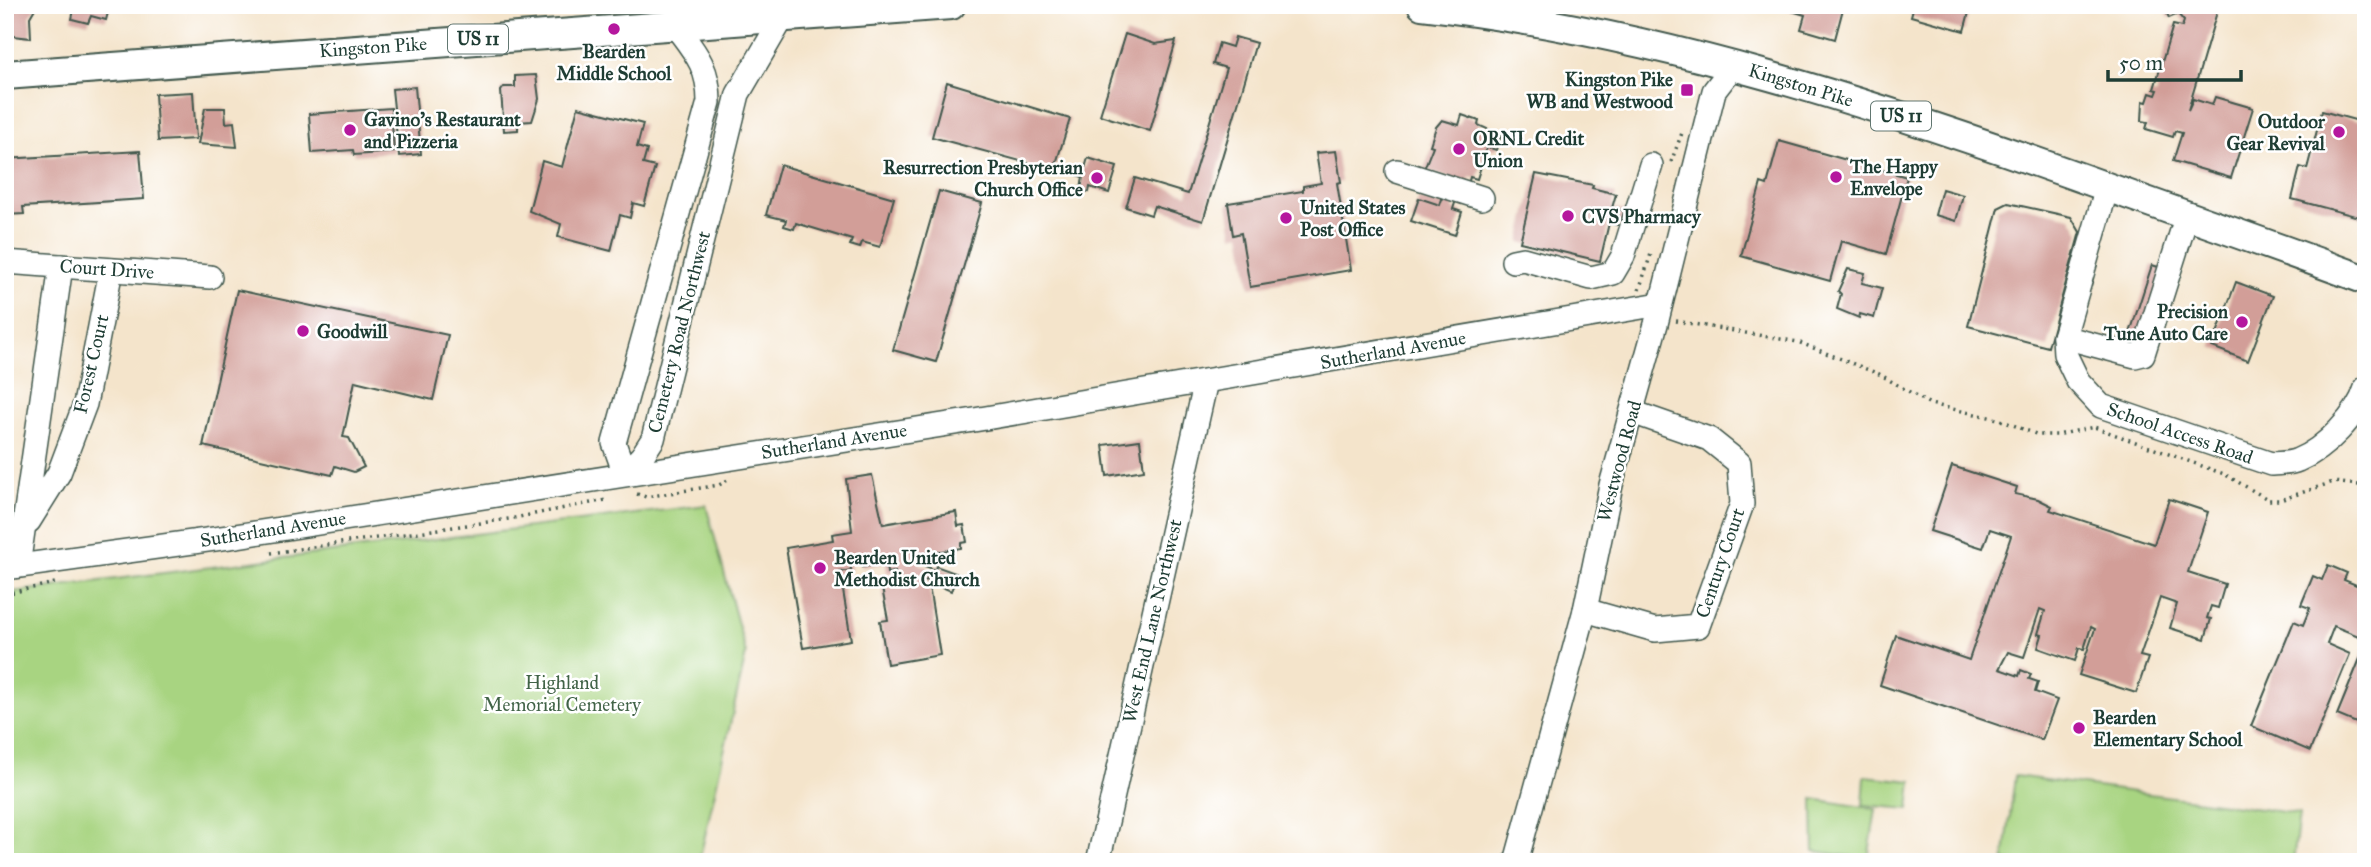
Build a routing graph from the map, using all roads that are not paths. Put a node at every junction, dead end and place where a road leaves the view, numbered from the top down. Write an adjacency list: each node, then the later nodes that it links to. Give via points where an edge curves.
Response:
1 (951, 5): 3 (main road, Kingston Pike / US 11)
2 (1422, 5): 5 (main road, Kingston Pike / US 11, via 1535,21)
3 (783, 17): 4 (main road, Kingston Pike / US 11); 23 (street, Cemetery Road Northwest, via 738,94 653,439)
4 (674, 24): 6 (main road, Kingston Pike / US 11); 23 (street, Cemetery Road Northwest, via 709,79 709,102 614,443)
5 (1734, 65): 9 (main road, Kingston Pike / US 11, via 1939,127); 18 (street, Westwood Road, via 1714,91)
6 (5, 75)
7 (1651, 165): 12 (street, via 1623,257 1613,273 1591,278 1523,259)
8 (1397, 171): 10 (street)
9 (2107, 187): 11 (main road, Kingston Pike / US 11); 19 (street)
10 (1482, 198)
11 (2187, 215): 17 (main road, Kingston Pike / US 11); 19 (street, via 2143,354 2135,356)
12 (1513, 261)
13 (5, 262): 14 (street, Court Drive)
14 (61, 266): 15 (street, Court Drive); 24 (street, Forest Court)
15 (111, 270): 16 (street, Court Drive); 24 (street, Forest Court, via 85,404 59,473)
16 (209, 277)
17 (2366, 281)
18 (1660, 304): 20 (street, Sutherland Avenue); 22 (street, Westwood Road)
19 (2064, 337): 21 (street, School Access Road, via 2065,354 2078,381 2101,406 2271,464 2294,462 2313,453 2352,414)
20 (1206, 381): 23 (street, Sutherland Avenue); 27 (street, West End Lane Northwest)
21 (2366, 388)
22 (1632, 412): 26 (street, Westwood Road, via 1611,485); 26 (street, Century Court, via 1709,439 1739,463 1742,504 1698,626 1655,630)
23 (625, 474): 25 (street, Sutherland Avenue)
24 (24, 530): 25 (street, Forest Court)
25 (12, 567)
26 (1585, 610): 28 (street, Westwood Road)
27 (1098, 862)
28 (1516, 862)

